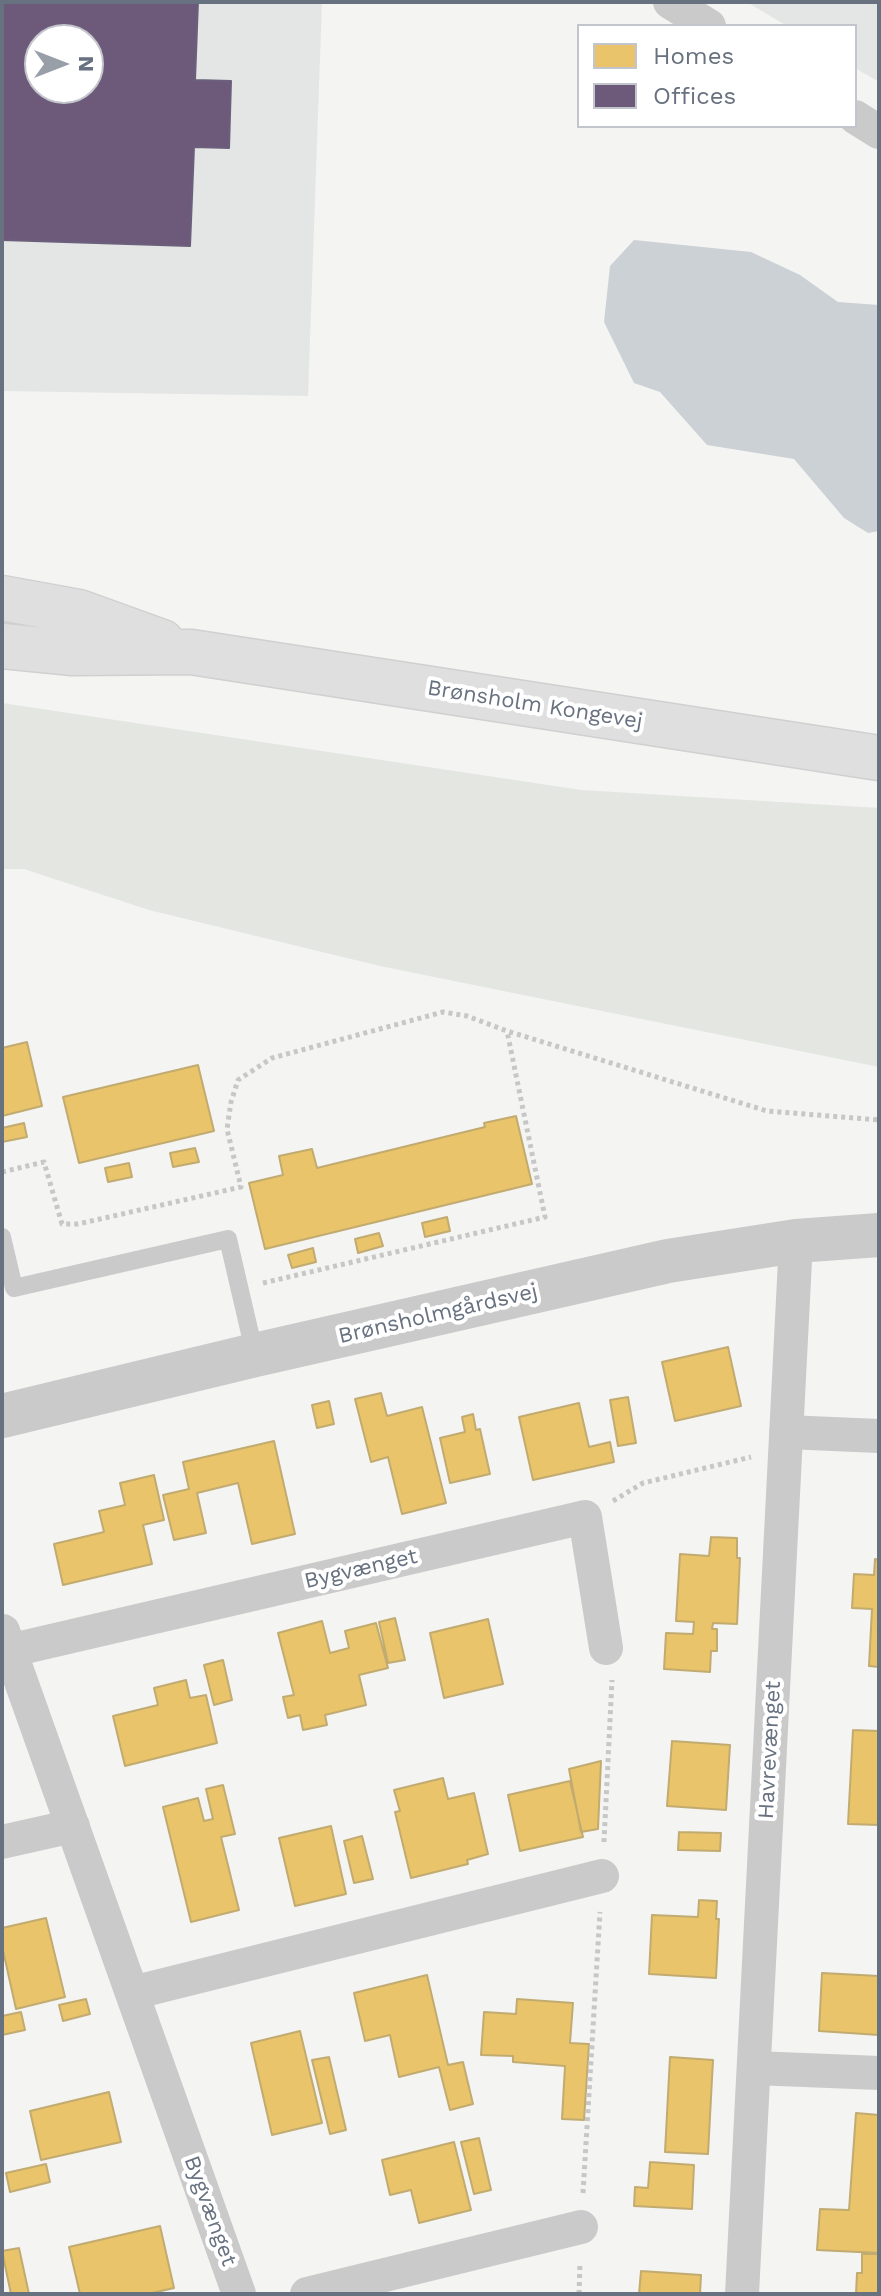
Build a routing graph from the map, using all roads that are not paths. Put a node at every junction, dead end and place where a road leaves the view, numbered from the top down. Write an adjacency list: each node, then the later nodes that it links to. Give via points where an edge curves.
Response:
1 (670, 2): 2 (street)
2 (706, 24)
3 (857, 118): 4 (street)
4 (879, 132)
5 (2, 598): 7 (main road, Brønsholm Kongevej, via 79,612)
6 (2, 646): 7 (main road, Brønsholm Kongevej, via 73,653)
7 (191, 652): 8 (main road, Brønsholm Kongevej)
8 (879, 758)
9 (879, 1235): 11 (street, Brønsholmgårdsvej)
10 (2, 1237): 12 (lane, via 14,1288 228,1239)
11 (796, 1241): 12 (street, Brønsholmgårdsvej, via 668,1261); 15 (street, Havrevænget)
12 (255, 1355): 13 (street, Brønsholmgårdsvej)
13 (2, 1416)
14 (879, 1436): 15 (street)
15 (786, 1440): 22 (street, Havrevænget)
16 (5, 1640): 17 (street, Bygvænget, via 585,1517); 18 (street, Bygvænget)
17 (606, 1648)
18 (73, 1826): 19 (street); 21 (street, Bygvænget)
19 (2, 1842)
20 (602, 1876): 21 (street)
21 (132, 1993): 25 (street, Bygvænget)
22 (754, 2068): 23 (street); 27 (street, Havrevænget)
23 (879, 2073)
24 (581, 2227): 26 (street)
25 (239, 2294)
26 (307, 2294)
27 (742, 2294)

